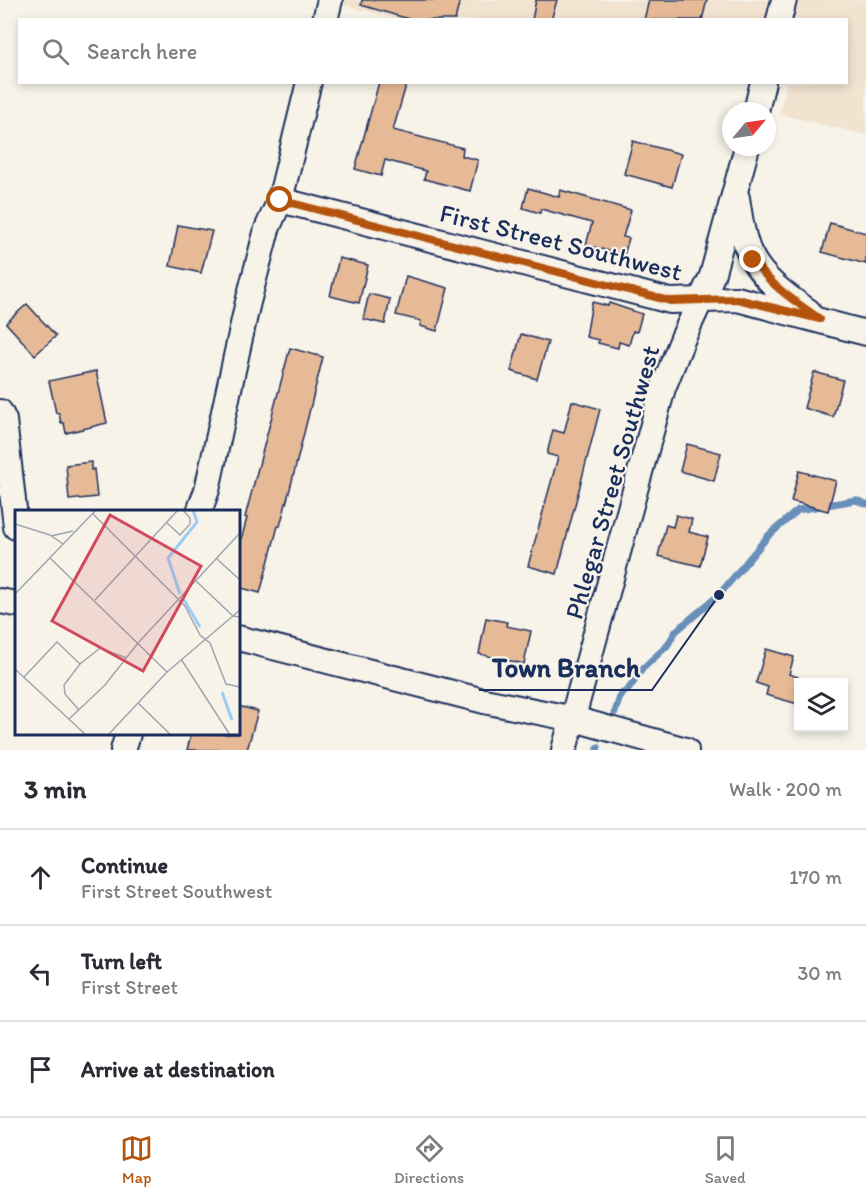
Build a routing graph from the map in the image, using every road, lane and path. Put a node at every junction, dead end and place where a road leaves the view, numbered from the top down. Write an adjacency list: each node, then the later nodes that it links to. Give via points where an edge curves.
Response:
1 (330, 0): 3 (street)
2 (784, 0): 4 (street)
3 (326, 18)
4 (780, 18)
5 (309, 84): 10 (street)
6 (763, 84): 7 (street)
7 (758, 102)
8 (745, 156): 9 (street, Phlegar Street Southwest)
9 (736, 190): 11 (street, Phlegar Street Southwest, via 712,276); 12 (street, via 750,254 764,276)
10 (280, 200): 11 (street, First Street Southwest, via 670,301); 15 (street, via 264,240)
11 (700, 301): 12 (street, First Street Southwest, via 737,299); 20 (street, Phlegar Street Southwest, via 663,388)
12 (820, 319): 13 (street, First Street Southwest)
13 (866, 333)
14 (0, 412): 16 (street)
15 (200, 510)
16 (15, 518)
17 (0, 601): 18 (street)
18 (15, 604)
19 (240, 639): 20 (street, via 484,701)
20 (574, 718): 23 (street, Phlegar Street Southwest); 24 (street)
21 (128, 735): 22 (street)
22 (123, 750)
23 (564, 750)
24 (686, 750)

